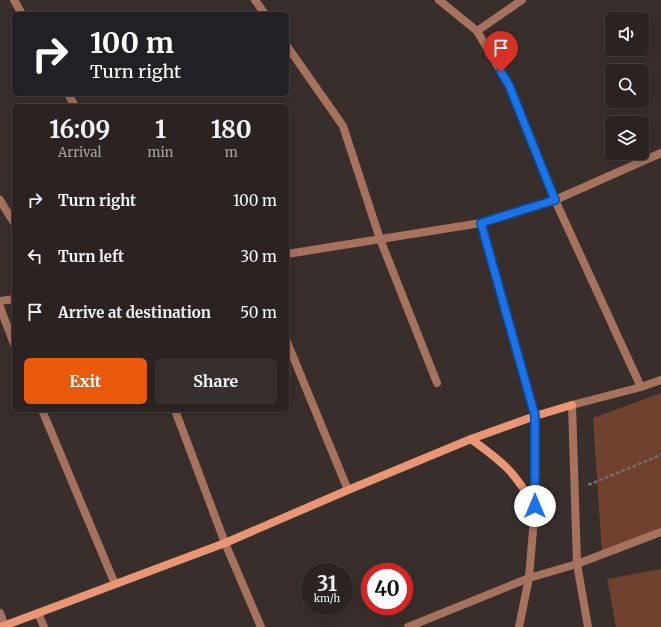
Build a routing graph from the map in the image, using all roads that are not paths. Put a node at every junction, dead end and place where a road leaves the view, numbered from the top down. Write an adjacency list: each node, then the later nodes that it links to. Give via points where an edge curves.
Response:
1 (14, 0): 5 (street)
2 (255, 0): 6 (street)
3 (439, 0): 7 (street)
4 (522, 0): 7 (street)
5 (21, 12)
6 (264, 12)
7 (477, 32): 11 (street, via 509,85)
8 (289, 49): 14 (street, via 343,126)
9 (661, 153): 11 (street)
10 (0, 200): 12 (street)
11 (555, 200): 13 (street); 23 (street)
12 (12, 220)
13 (481, 223): 14 (street); 27 (street)
14 (380, 239): 15 (street); 22 (street)
15 (289, 254)
16 (12, 298): 17 (street)
17 (0, 301)
18 (0, 306): 19 (street)
19 (12, 339)
20 (289, 347): 29 (street)
21 (661, 380): 23 (street)
22 (437, 383)
23 (641, 387): 24 (street)
24 (572, 405): 27 (main road); 33 (street)
25 (43, 412): 35 (street)
26 (176, 412): 32 (street)
27 (535, 416): 28 (main road); 30 (street)
28 (470, 439): 29 (main road); 30 (main road, via 507,468)
29 (348, 490): 32 (main road)
30 (535, 506): 34 (street)
31 (661, 532): 33 (street)
32 (225, 543): 35 (main road); 40 (street)
33 (577, 564): 34 (street); 43 (street)
34 (529, 578): 41 (street); 42 (street)
35 (115, 584): 37 (main road)
36 (0, 613): 38 (street)
37 (38, 613): 38 (main road); 39 (street)
38 (3, 626)
39 (44, 627)
40 (260, 627)
41 (408, 627)
42 (519, 627)
43 (588, 627)

